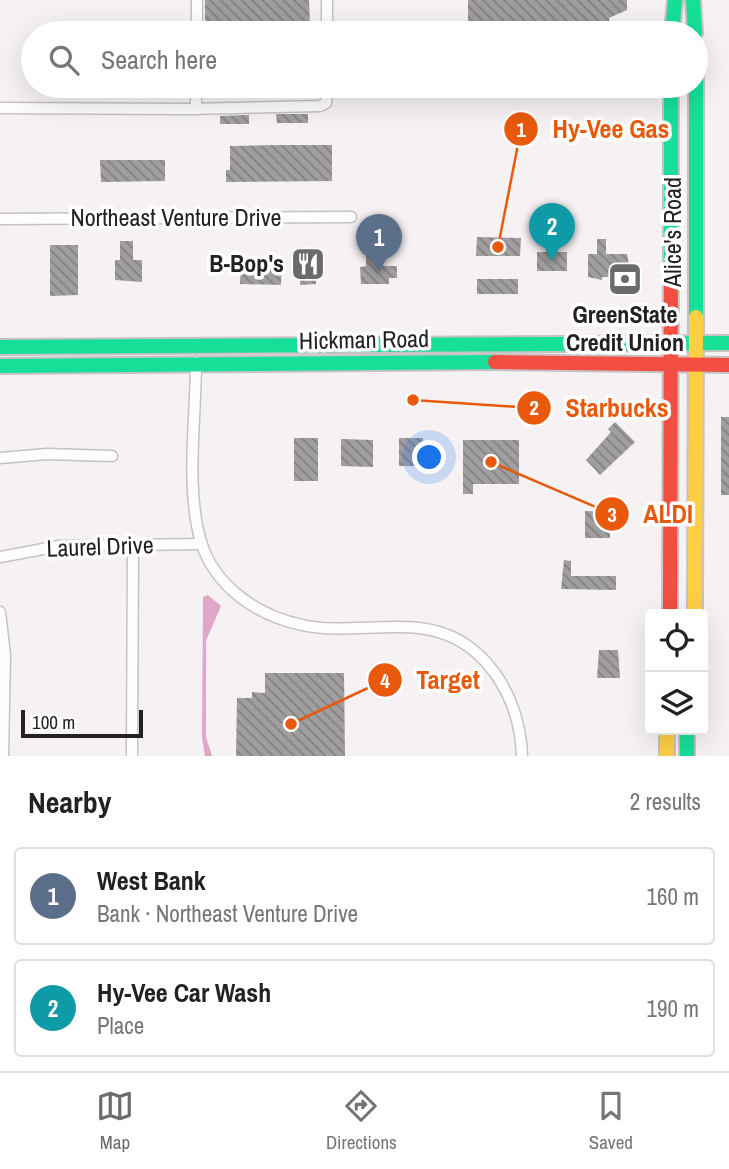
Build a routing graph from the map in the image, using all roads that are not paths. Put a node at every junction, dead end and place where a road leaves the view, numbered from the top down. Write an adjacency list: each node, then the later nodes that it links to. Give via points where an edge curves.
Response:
1 (197, 0): 5 (street)
2 (327, 0): 6 (street)
3 (675, 0): 7 (main road)
4 (693, 0): 8 (main road)
5 (197, 21)
6 (327, 21)
7 (673, 21)
8 (694, 21)
9 (196, 98): 14 (street)
10 (327, 98): 14 (street, via 320,106)
11 (671, 98): 17 (main road, Alice's Road)
12 (696, 98): 18 (main road, Alice's Road)
13 (0, 108): 14 (street)
14 (196, 109)
15 (351, 217): 16 (street, Northeast Venture Drive)
16 (0, 219)
17 (670, 343): 18 (main road, Hickman Road); 20 (main road, Hickman Road); 23 (main road, Alice's Road)
18 (695, 343): 19 (main road, Hickman Road); 24 (main road, Alice's Road)
19 (729, 343)
20 (196, 346): 21 (main road, Hickman Road); 22 (street)
21 (0, 347)
22 (196, 364): 23 (main road, Hickman Road); 26 (main road, Hickman Road); 29 (street, via 192,503)
23 (670, 365): 24 (main road, Hickman Road); 32 (main road, Alice's Road)
24 (695, 365): 25 (main road, Hickman Road); 33 (main road, Alice's Road)
25 (729, 365)
26 (0, 366)
27 (112, 456): 28 (street)
28 (0, 458)
29 (202, 544): 30 (street, Laurel Drive); 39 (street, via 218,576 244,601 268,615 304,626 421,628 441,633 476,653 514,703)
30 (132, 546): 31 (street, Laurel Drive, via 59,547); 38 (street)
31 (0, 557)
32 (670, 609)
33 (695, 609)
34 (0, 612): 37 (street, via 5,655)
35 (667, 735): 40 (main road)
36 (687, 735): 41 (main road)
37 (3, 756)
38 (132, 756)
39 (522, 756)
40 (667, 756)
41 (687, 756)

